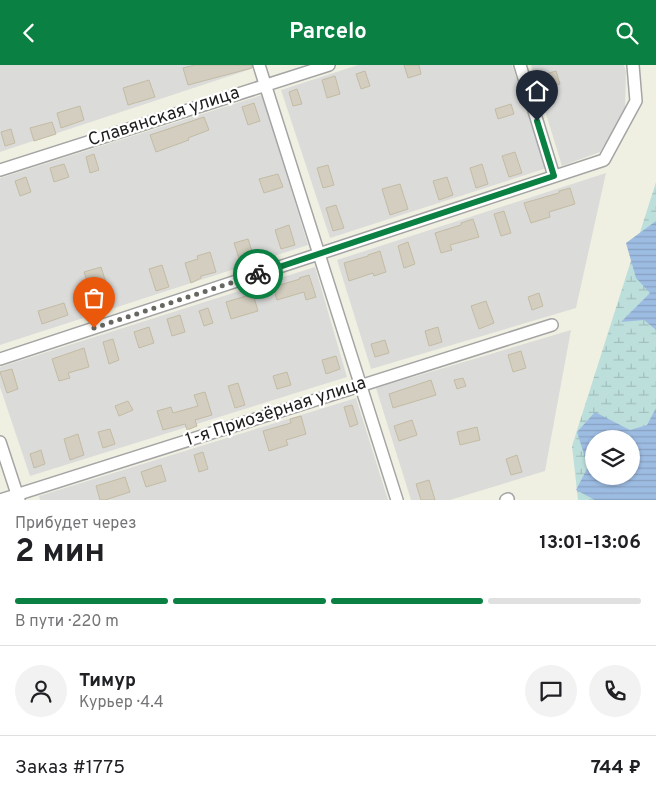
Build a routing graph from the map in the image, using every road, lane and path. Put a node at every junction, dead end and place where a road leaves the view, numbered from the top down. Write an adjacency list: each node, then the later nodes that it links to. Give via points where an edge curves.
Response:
1 (259, 65): 5 (street)
2 (329, 65): 5 (street, Славянская улица)
3 (520, 65): 7 (street)
4 (633, 65): 7 (street, via 636,101 604,160)
5 (265, 85): 6 (street, Славянская улица); 8 (street)
6 (0, 170)
7 (554, 176): 8 (street)
8 (319, 254): 10 (street); 11 (street)
9 (552, 325): 11 (street, 1-я Приозёрная улица)
10 (0, 359)
11 (360, 385): 13 (street, 1-я Приозёрная улица); 15 (street)
12 (0, 442): 13 (street)
13 (18, 497): 14 (street, 1-я Приозёрная улица)
14 (0, 500)
15 (397, 500)

